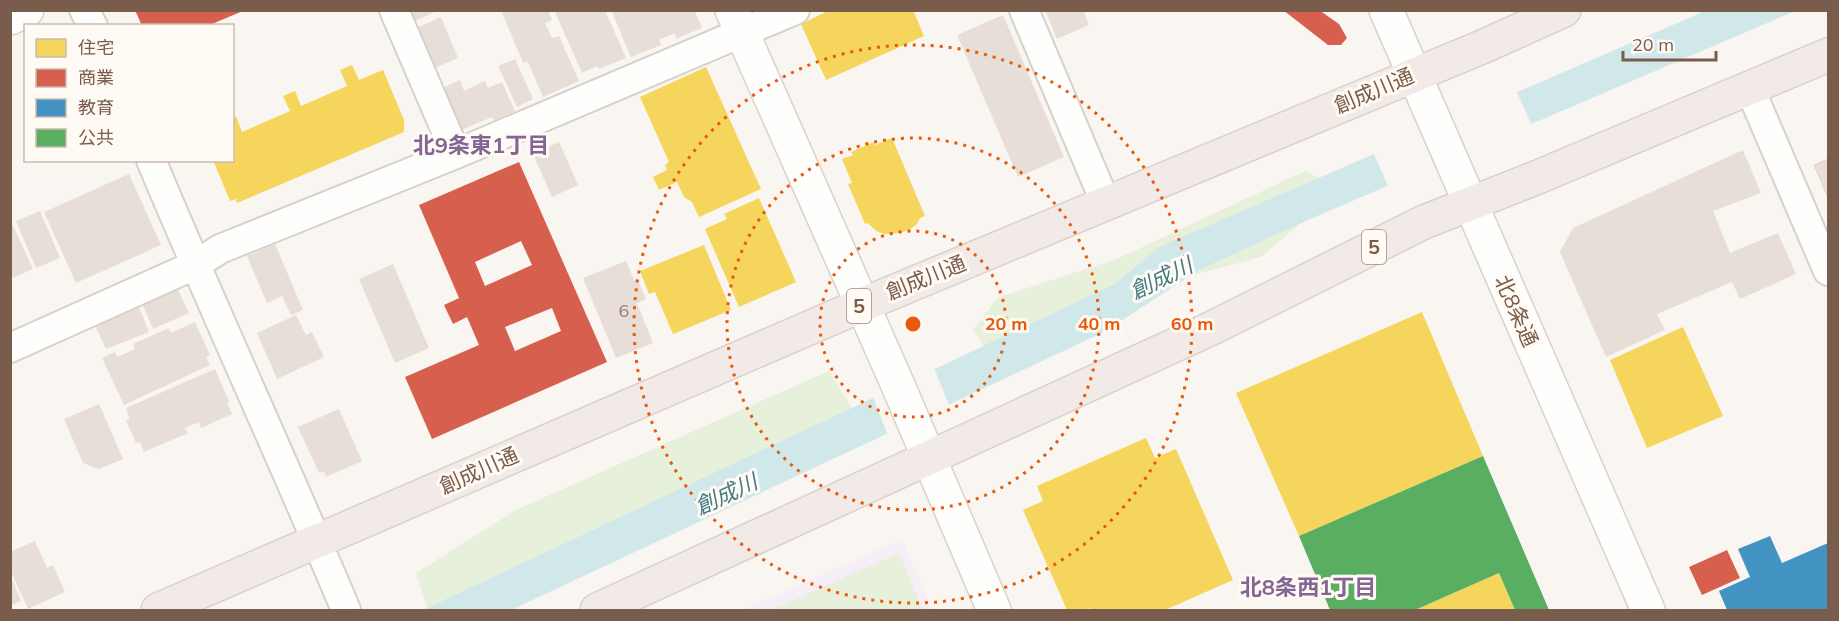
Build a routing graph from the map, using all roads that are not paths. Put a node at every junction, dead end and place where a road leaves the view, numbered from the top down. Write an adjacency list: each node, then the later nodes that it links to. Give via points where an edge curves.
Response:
1 (27, 10): 8 (street)
2 (84, 10): 10 (street)
3 (394, 10): 14 (street)
4 (795, 10): 9 (street)
5 (1024, 10): 17 (street)
6 (1386, 10): 12 (street, 北8条通)
7 (1564, 10): 12 (highway, 創成川通 / 5)
8 (10, 18)
9 (736, 22): 14 (street, via 716,46); 20 (street)
10 (92, 24)
11 (1828, 55): 13 (highway, 5)
12 (1414, 74): 16 (street, 北8条通); 17 (highway, 創成川通 / 5)
13 (1750, 89): 16 (highway, 5); 19 (street)
14 (456, 154): 18 (street, via 220,249)
15 (151, 162): 18 (street)
16 (1469, 203): 22 (highway, 5); 28 (street, 北8条通)
17 (1106, 204): 20 (highway, 創成川通 / 5)
18 (195, 265): 21 (street); 23 (street)
19 (1828, 271)
20 (862, 305): 22 (street); 23 (highway, 創成川通 / 5)
21 (10, 348)
22 (929, 459): 26 (highway, 5); 27 (street)
23 (316, 541): 24 (highway, 創成川通 / 5); 25 (street)
24 (158, 610)
25 (346, 610)
26 (597, 610)
27 (994, 610)
28 (1647, 610)

